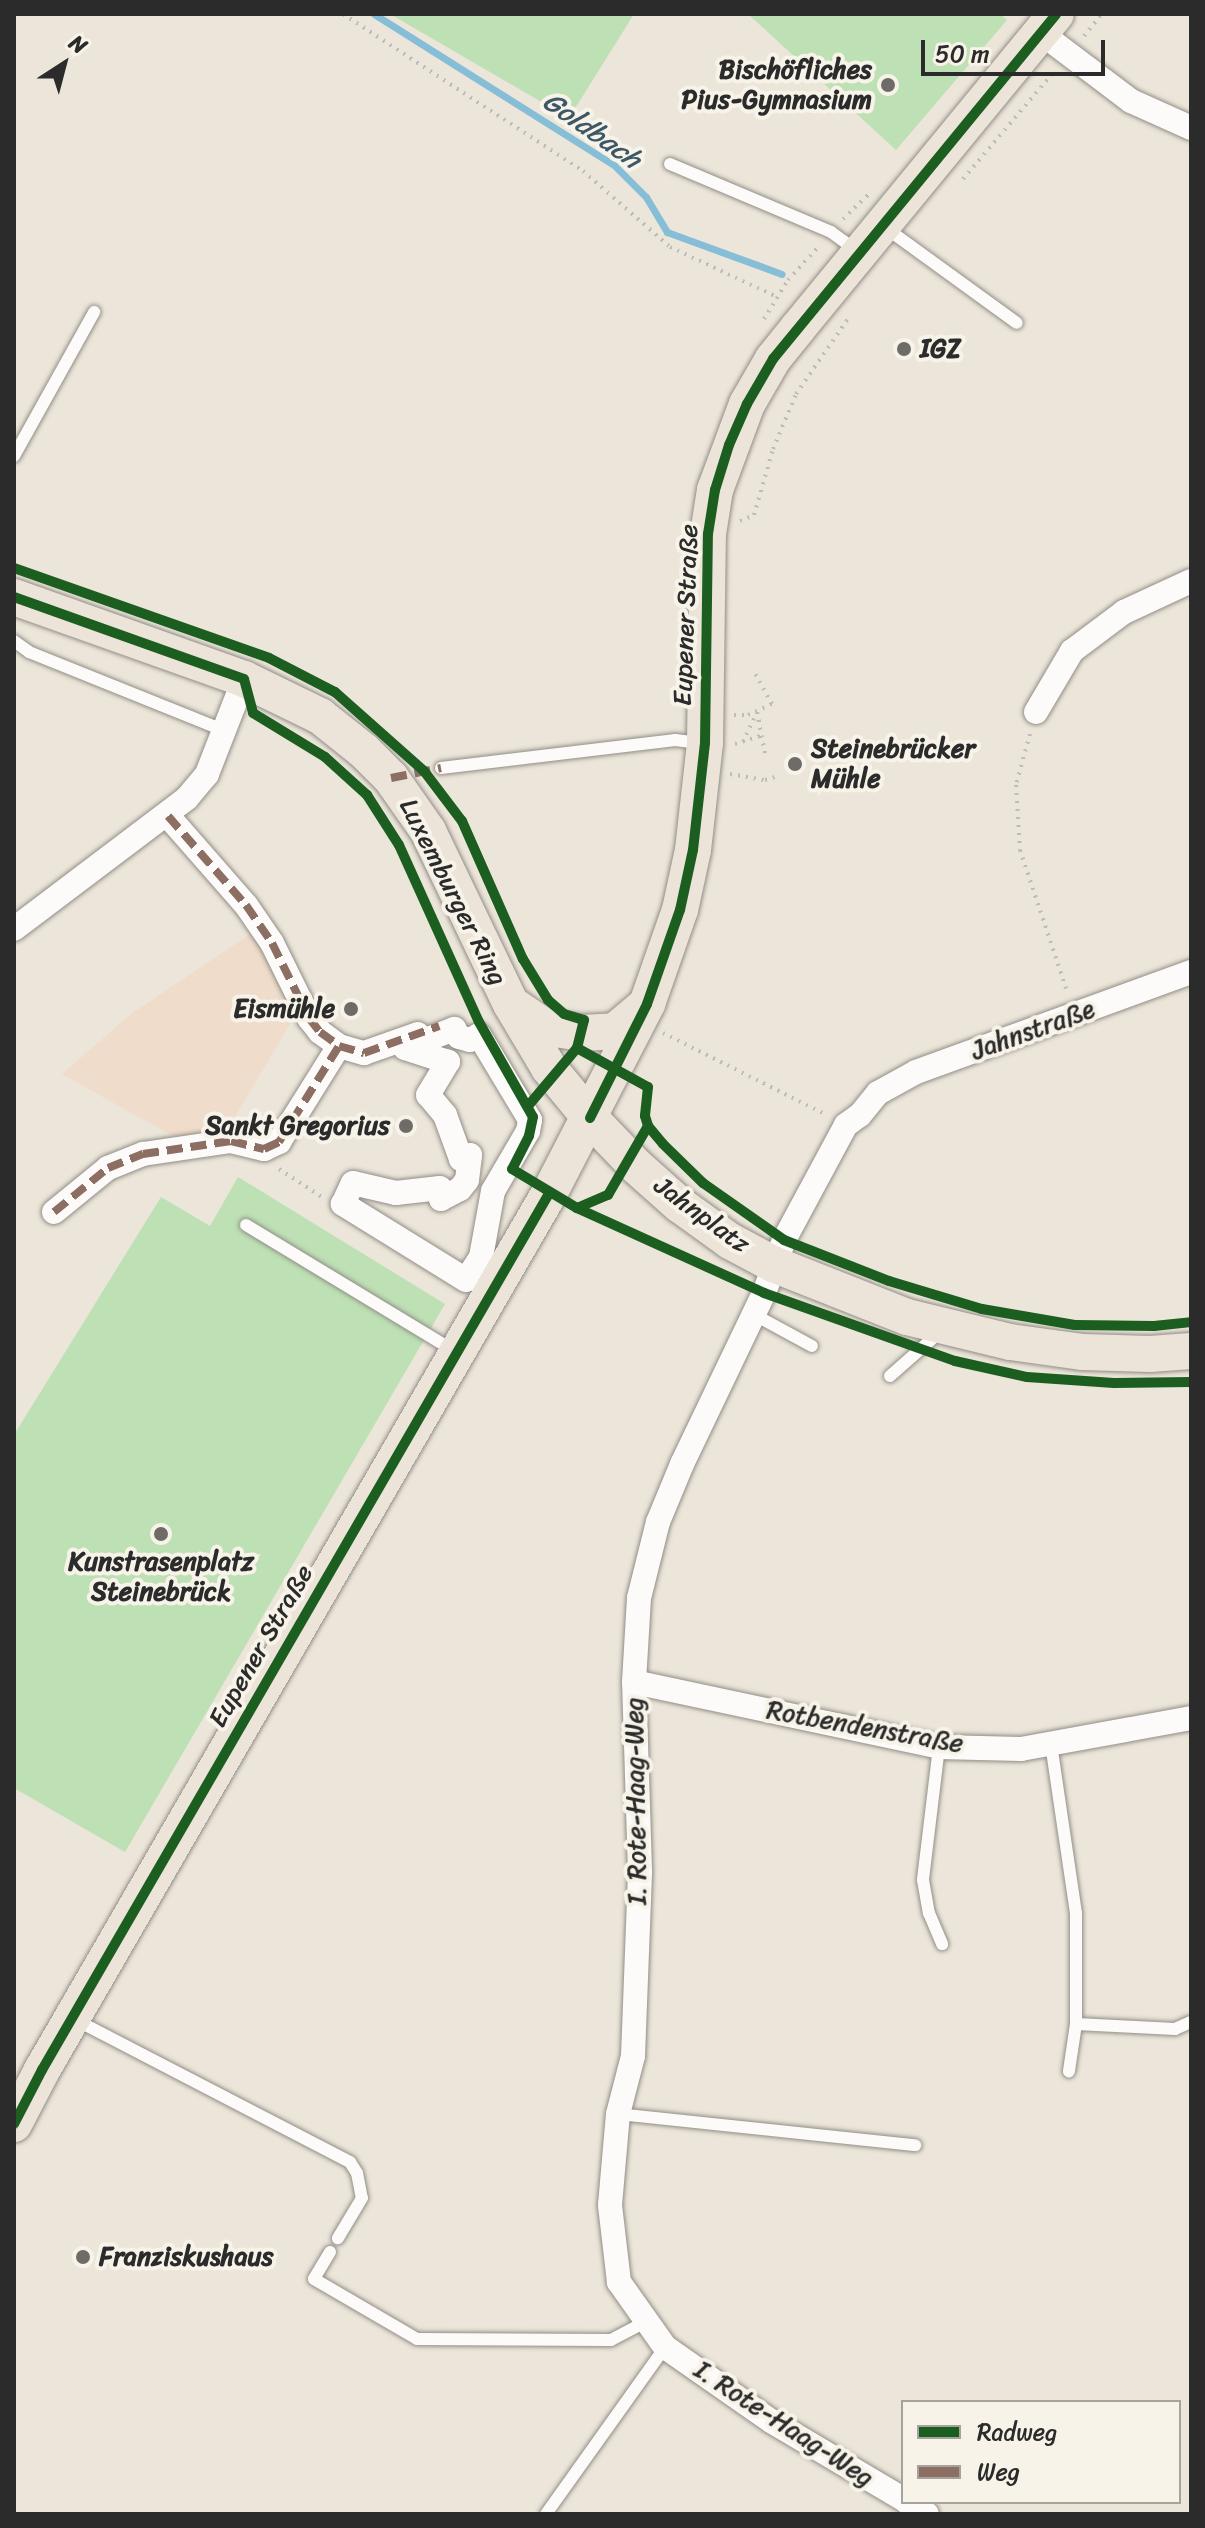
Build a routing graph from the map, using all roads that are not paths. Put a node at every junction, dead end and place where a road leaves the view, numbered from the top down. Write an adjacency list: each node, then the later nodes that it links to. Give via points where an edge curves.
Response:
1 (1055, 34): 2 (street, via 1131,101); 4 (main road, Eupener Straße)
2 (1191, 128)
3 (670, 164): 5 (lane, via 831,232)
4 (881, 224): 5 (main road, Eupener Straße); 7 (lane)
5 (858, 252): 15 (main road, Eupener Straße, via 773,359 747,404 715,490 708,534)
6 (94, 312): 8 (lane)
7 (1017, 323)
8 (14, 456)
9 (1191, 581): 13 (street, via 1124,612 1072,651)
10 (14, 597): 12 (main road, Luxemburger Ring)
11 (14, 641): 14 (lane, via 29,652)
12 (244, 679): 14 (street); 20 (main road, Luxemburger Ring, via 320,716 391,778 428,831)
13 (1036, 712)
14 (226, 731): 17 (street, via 207,774)
15 (705, 743): 16 (lane, Eupener Straße, via 675,740); 21 (main road, Eupener Straße, via 680,910)
16 (441, 768)
17 (168, 816): 18 (street); 23 (street, via 246,905 272,943 309,1018)
18 (14, 929)
19 (1191, 972): 24 (street, Jahnstraße, via 916,1072)
20 (511, 1004): 21 (main road, via 547,1028 581,1033 615,1031); 25 (main road, Luxemburger Ring, via 549,1068)
21 (644, 1012): 25 (main road, Eupener Straße)
22 (439, 1026): 23 (street, via 364,1053)
23 (339, 1046): 27 (street, via 279,1142 264,1149 231,1141 143,1154 108,1168)
24 (878, 1093): 29 (street, Jahnplatz, via 846,1125)
25 (590, 1118): 29 (main road, Jahnplatz, via 680,1205); 34 (main road, Eupener Straße)
26 (347, 1208): 26 (street, via 466,1280 481,1257 493,1191 530,1120 479,1035 470,1040 454,1029 405,1048 448,1062 428,1095 445,1115 461,1159 470,1155 467,1180 441,1199 440,1188 396,1193 353,1183 343,1204)
27 (54, 1212)
28 (246, 1225): 34 (lane)
29 (773, 1264): 30 (street, I. Rote-Haag-Weg); 31 (main road, via 907,1317)
30 (753, 1314): 32 (lane); 36 (street, I. Rote-Haag-Weg, via 658,1522 639,1598)
31 (946, 1326): 33 (main road, via 1083,1352); 35 (lane)
32 (812, 1346)
33 (1191, 1351)
34 (457, 1353): 41 (main road, Eupener Straße)
35 (890, 1376)
36 (634, 1682): 39 (street, Rotbendenstraße); 45 (street, I. Rote-Haag-Weg, via 640,1871 633,2056)
37 (1191, 1718): 38 (street, Rotbendenstraße)
38 (1051, 1744): 39 (street, Rotbendenstraße, via 1021,1749); 43 (lane, via 1076,1913)
39 (939, 1747): 40 (lane, via 923,1880)
40 (942, 1944)
41 (72, 2018): 46 (main road, Eupener Straße); 48 (lane, via 350,2162 362,2198)
42 (1191, 2022): 43 (lane, via 1175,2029)
43 (1076, 2024): 44 (lane)
44 (1069, 2071)
45 (618, 2114): 47 (lane); 50 (street, I. Rote-Haag-Weg, via 610,2205 619,2282)
46 (14, 2124)
47 (915, 2145)
48 (338, 2238)
49 (330, 2252): 50 (lane, via 314,2279 417,2339 611,2340)
50 (647, 2321): 51 (street, I. Rote-Haag-Weg)
51 (665, 2347): 52 (street, I. Rote-Haag-Weg, via 771,2421); 53 (lane, I. Rote-Haag-Weg)
52 (901, 2500)
53 (546, 2514)

